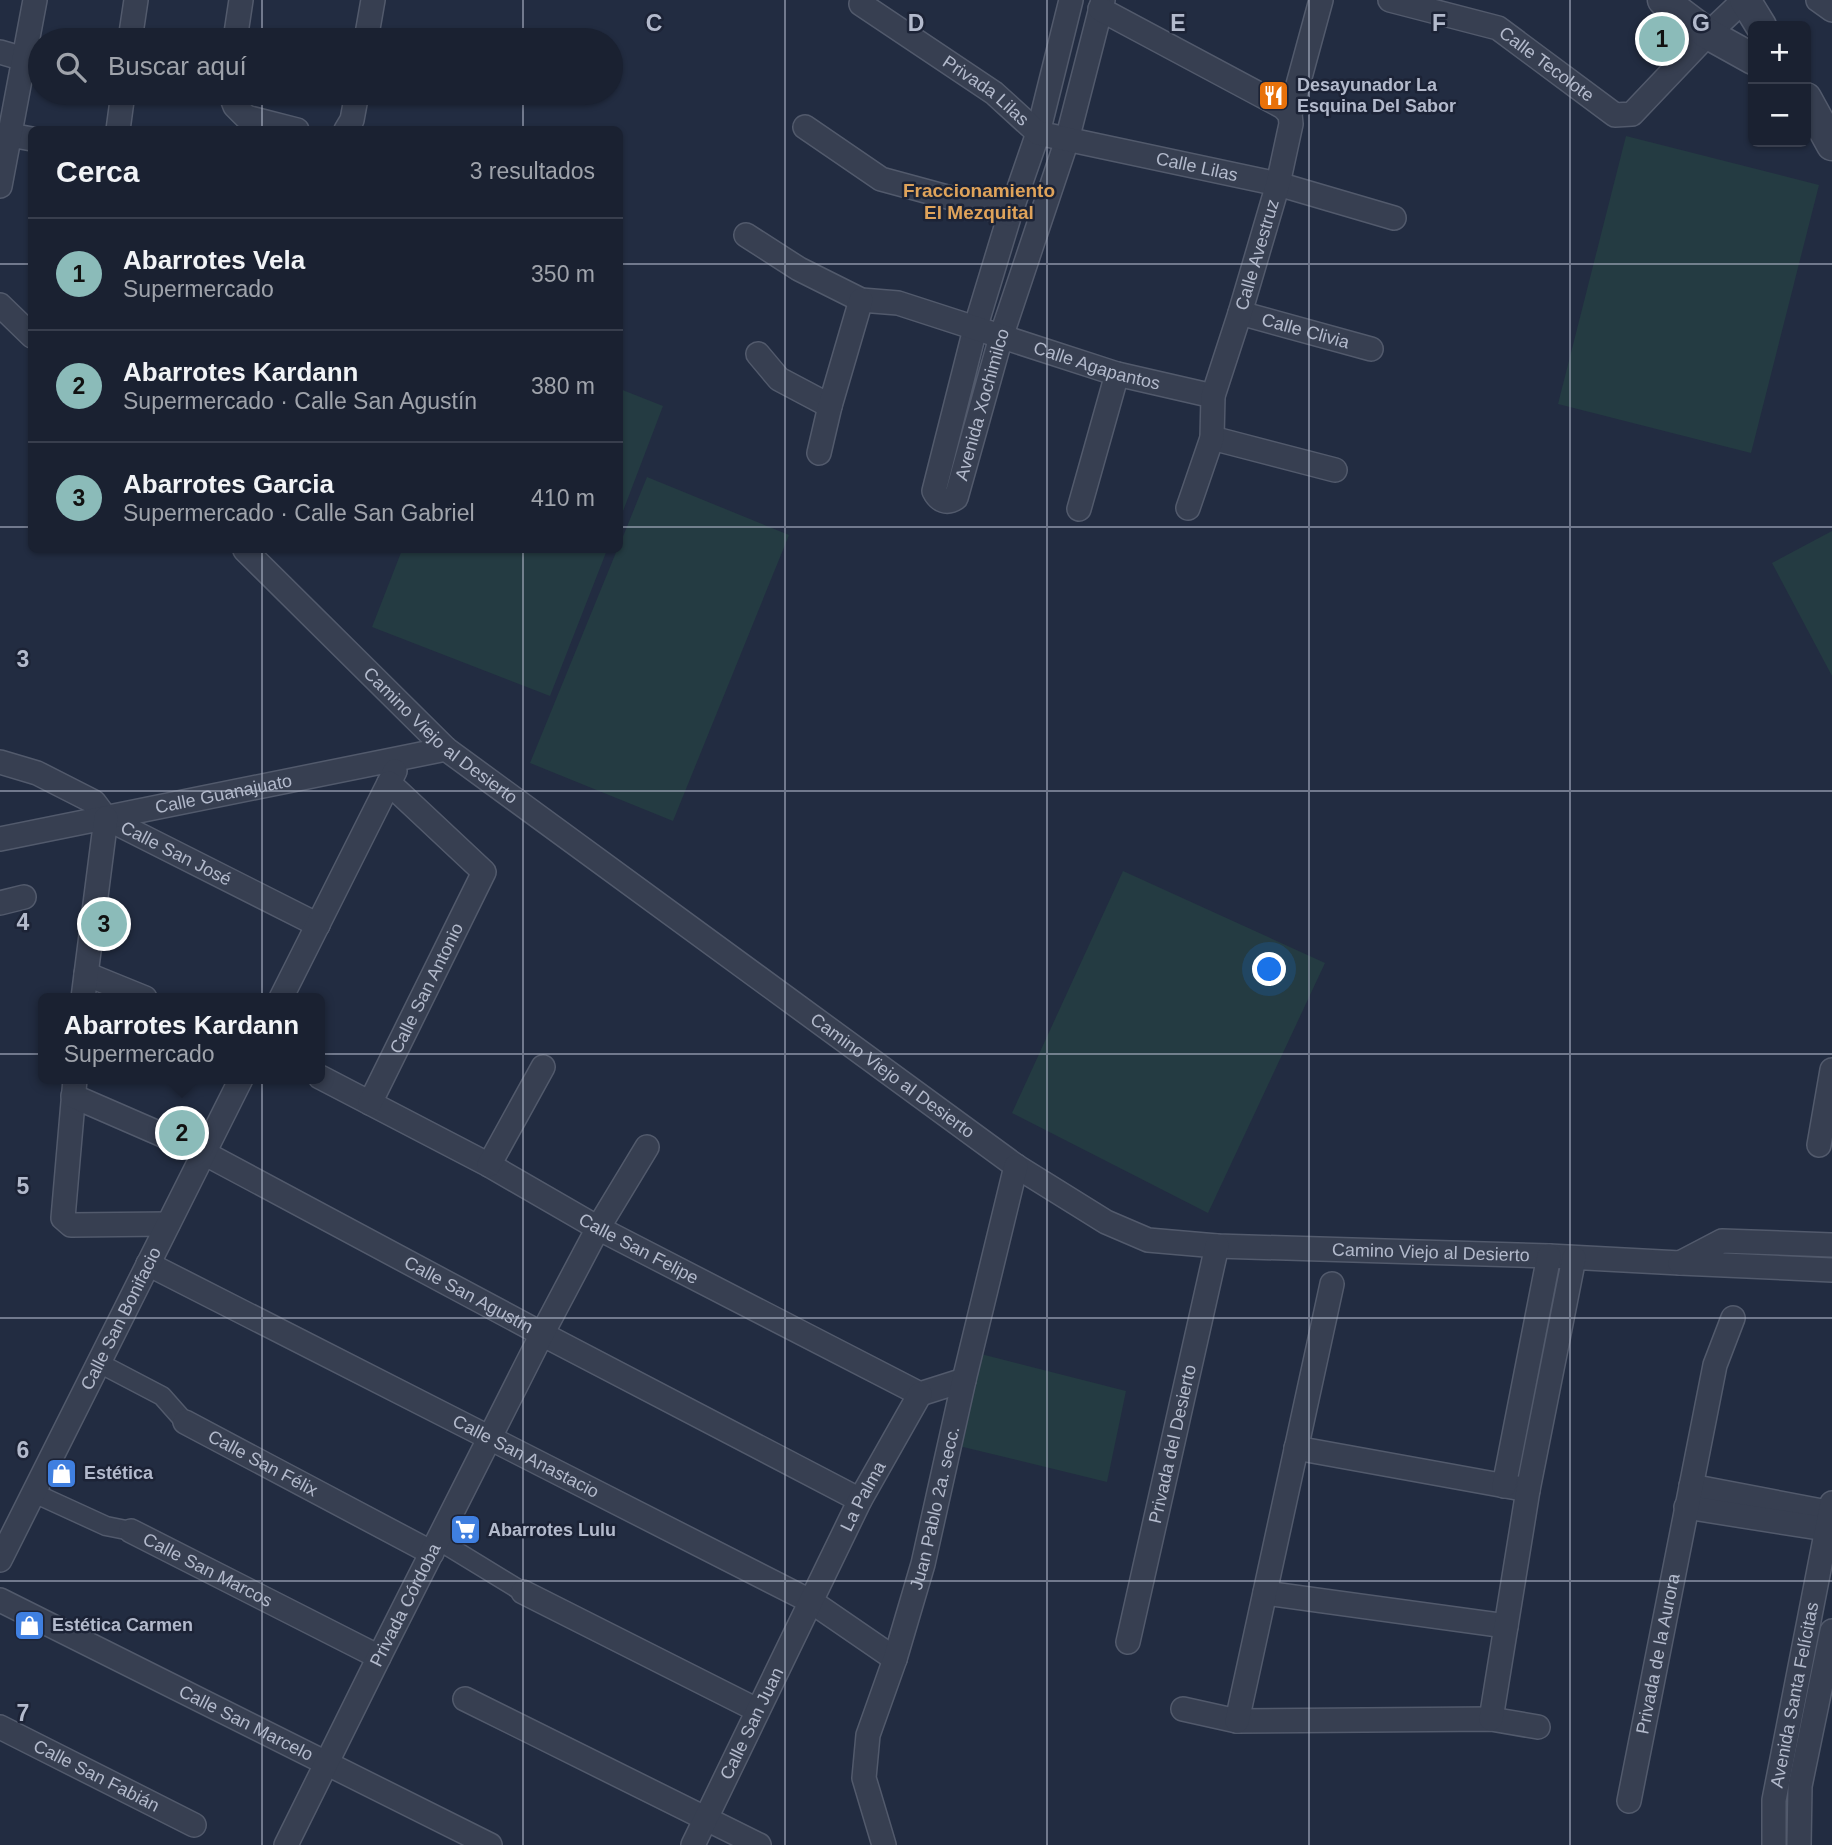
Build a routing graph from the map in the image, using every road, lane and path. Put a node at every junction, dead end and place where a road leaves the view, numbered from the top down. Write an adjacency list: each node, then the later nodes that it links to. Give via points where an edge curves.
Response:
1 (35, 0): 15 (street)
2 (136, 0): 16 (street)
3 (241, 0): 17 (street)
4 (373, 0): 18 (street)
5 (1071, 0): 34 (street, Avenida Xochimilco)
6 (1321, 0): 29 (street, Calle Avestruz)
7 (1390, 0): 19 (street, Calle Tecolote, via 1498,28 1615,115 1632,114)
8 (1662, 0): 19 (street)
9 (1744, 0): 14 (street); 19 (street)
10 (1818, 0): 13 (street)
11 (861, 4): 34 (street, Privada Lilas, via 994,93)
12 (1101, 5): 29 (street); 36 (street, Avenida Xochimilco)
13 (1832, 10)
14 (1758, 21)
15 (30, 28)
16 (132, 28)
17 (237, 28)
18 (368, 28)
19 (1708, 34): 22 (street)
20 (28, 38): 23 (street)
21 (0, 52): 23 (street)
22 (1748, 55)
23 (24, 59): 24 (street)
24 (8, 102): 35 (street)
25 (121, 105): 30 (street)
26 (234, 105): 31 (street, via 246,117)
27 (355, 105): 32 (street)
28 (1811, 107): 37 (street)
29 (1290, 114): 38 (street, Calle Avestruz)
30 (119, 126)
31 (281, 126)
32 (348, 126)
33 (806, 127): 40 (street, via 881,178)
34 (1038, 133): 36 (street, Calle Lilas); 40 (street, Avenida Xochimilco)
35 (21, 137): 39 (street)
36 (1067, 140): 38 (street, Calle Lilas); 48 (street, Avenida Xochimilco)
37 (1832, 145)
38 (1278, 184): 41 (street, Calle Lilas); 45 (street, Calle Avestruz)
39 (0, 186)
40 (1010, 214): 46 (street, Avenida Xochimilco)
41 (1394, 218)
42 (746, 235): 43 (street)
43 (860, 300): 46 (street, Calle Agapantos, via 898,303); 53 (street)
44 (0, 305): 47 (street)
45 (1240, 313): 49 (street, Calle Clivia); 52 (street, Calle Avestruz)
46 (975, 329): 48 (street, Calle Agapantos); 48 (street, Avenida Xochimilco, via 934,491 946,502 956,498)
47 (28, 332)
48 (1001, 337): 51 (street, Calle Agapantos)
49 (1371, 349)
50 (758, 354): 53 (street, via 779,379)
51 (1117, 374): 52 (street, Calle Agapantos); 58 (street)
52 (1213, 396): 54 (street, Calle Avestruz)
53 (830, 406): 55 (street)
54 (1212, 438): 56 (street); 57 (street, Calle Avestruz)
55 (819, 453)
56 (1335, 470)
57 (1188, 508)
58 (1079, 509)
59 (248, 553): 60 (street, Camino Viejo al Desierto)
60 (446, 749): 61 (street, Calle Guanajuato); 83 (street, Camino Viejo al Desierto)
61 (401, 758): 63 (street); 64 (street, Calle Guanajuato)
62 (0, 762): 64 (street, Calle San José, via 37,773 94,802)
63 (389, 783): 68 (street); 78 (street, Calle San Antonio, via 484,872)
64 (106, 818): 65 (street, Calle Guanajuato); 68 (street, Calle San José); 69 (street)
65 (0, 839)
66 (24, 897): 67 (street)
67 (0, 903)
68 (318, 925): 72 (street)
69 (86, 974): 70 (street); 71 (street)
70 (84, 993)
71 (133, 993)
72 (284, 993)
73 (543, 1067): 82 (street)
74 (1832, 1070): 79 (street)
75 (325, 1080): 78 (street, Calle San Felipe)
76 (238, 1084): 81 (street, Calle San Bonifacio)
77 (74, 1087): 81 (street, Calle San Agustín); 84 (street, via 63,1218 71,1225)
78 (370, 1103): 82 (street, Calle San Felipe)
79 (1819, 1145)
80 (647, 1147): 85 (street, Privada Córdoba)
81 (204, 1153): 84 (street, Calle San Bonifacio); 95 (street, Calle San Agustín)
82 (489, 1165): 85 (street, Calle San Felipe)
83 (1016, 1166): 87 (street, Camino Viejo al Desierto, via 1106,1222 1148,1240); 97 (street, Juan Pablo 2a. secc.)
84 (168, 1224): 91 (street, Calle San Bonifacio)
85 (598, 1228): 95 (street, Privada Córdoba); 98 (street, Calle San Felipe)
86 (1832, 1245): 90 (street, via 1722,1241)
87 (1217, 1246): 88 (street, Camino Viejo al Desierto); 117 (street, Privada del Desierto)
88 (1549, 1256): 89 (street, Camino Viejo al Desierto); 102 (street)
89 (1574, 1258): 90 (street, Camino Viejo al Desierto); 103 (street)
90 (1680, 1263): 92 (street, Camino Viejo al Desierto)
91 (148, 1264): 96 (street, Calle San Bonifacio); 100 (street, Calle San Anastacio)
92 (1832, 1270)
93 (1332, 1284): 101 (street)
94 (1733, 1318): 105 (street, Privada de la Aurora, via 1714,1365)
95 (542, 1334): 100 (street, Privada Córdoba); 106 (street, Calle San Agustín)
96 (99, 1363): 99 (street, Calle San Félix, via 162,1396); 104 (street, Calle San Bonifacio)
97 (964, 1380): 98 (street); 121 (street, Juan Pablo 2a. secc., via 923,1564)
98 (920, 1394): 106 (street, La Palma)
99 (184, 1422): 109 (street, Calle San Félix)
100 (490, 1438): 109 (street, Privada Córdoba); 114 (street, Calle San Anastacio)
101 (1296, 1448): 102 (street); 112 (street)
102 (1504, 1486): 103 (street)
103 (1528, 1490): 115 (street)
104 (34, 1493): 108 (street, Calle San Marcos, via 106,1526); 110 (street, Calle San Bonifacio)
105 (1689, 1497): 107 (street); 130 (street, Privada de la Aurora)
106 (860, 1500): 114 (street, La Palma)
107 (1831, 1517): 118 (street, Avenida Santa Felícitas)
108 (131, 1531): 119 (street, Calle San Marcos)
109 (435, 1547): 111 (street, Calle San Félix); 119 (street, Privada Córdoba)
110 (0, 1560)
111 (523, 1592): 124 (street, Calle San Félix)
112 (1265, 1592): 115 (street); 126 (street)
113 (0, 1600): 129 (street, Calle San Marcelo)
114 (811, 1602): 121 (street, Calle San Anastacio); 124 (street, Calle San Juan)
115 (1506, 1626): 125 (street)
116 (1832, 1631): 120 (street, Avenida Santa Felícitas)
117 (1128, 1642)
118 (1802, 1654): 120 (street); 138 (street, Avenida Santa Felícitas, via 1773,1800)
119 (379, 1657): 129 (street, Privada Córdoba)
120 (1829, 1657): 139 (street, Avenida Santa Felícitas, via 1800,1786)
121 (895, 1659): 137 (street, Juan Pablo 2a. secc., via 868,1735 864,1778)
122 (465, 1699): 131 (street)
123 (1183, 1709): 126 (street)
124 (757, 1710): 131 (street, Calle San Juan)
125 (1492, 1719): 126 (street); 128 (street)
126 (1237, 1721)
127 (0, 1727): 132 (street, Calle San Fabián)
128 (1538, 1727)
129 (326, 1763): 133 (street, Privada Córdoba); 134 (street, Calle San Marcelo)
130 (1629, 1801)
131 (706, 1819): 135 (street, Calle San Juan); 136 (street)
132 (194, 1825)
133 (286, 1845)
134 (490, 1845)
135 (693, 1845)
136 (759, 1845)
137 (884, 1845)
138 (1774, 1845)
139 (1799, 1845)

